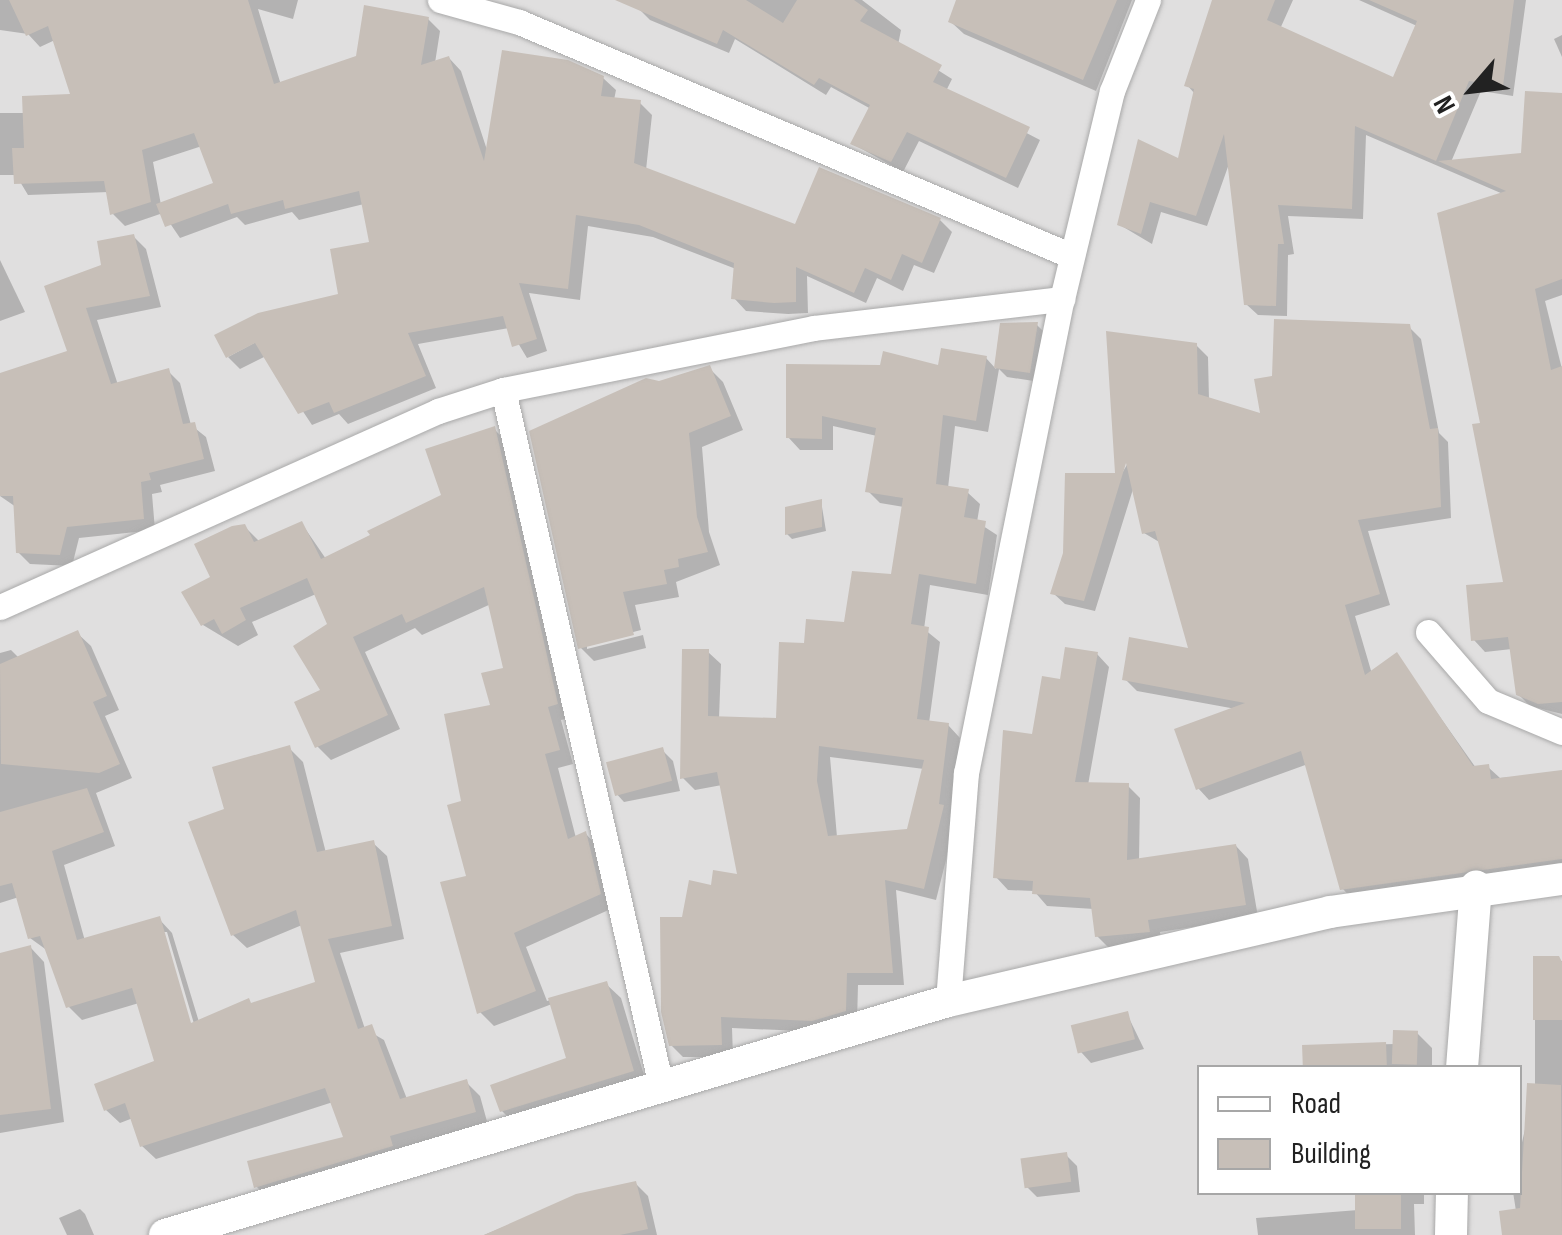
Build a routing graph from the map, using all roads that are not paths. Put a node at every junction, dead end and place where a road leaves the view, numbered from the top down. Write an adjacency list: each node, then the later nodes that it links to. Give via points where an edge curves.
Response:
1 (440, 0): 3 (street, via 519,22)
2 (1148, 0): 3 (street, via 1112,91)
3 (1072, 256): 4 (street)
4 (1062, 299): 5 (street, via 814,328); 11 (street, via 966,774)
5 (503, 390): 6 (street, via 438,411); 13 (street)
6 (0, 607)
7 (1428, 632): 8 (street, via 1488,701)
8 (1562, 732)
9 (1562, 879): 10 (street)
10 (1476, 887): 11 (street, via 1330,912); 12 (street)
11 (948, 1001): 13 (street)
12 (1462, 1065)
13 (661, 1086): 15 (street)
14 (1452, 1195): 16 (street)
15 (165, 1235)
16 (1451, 1235)

